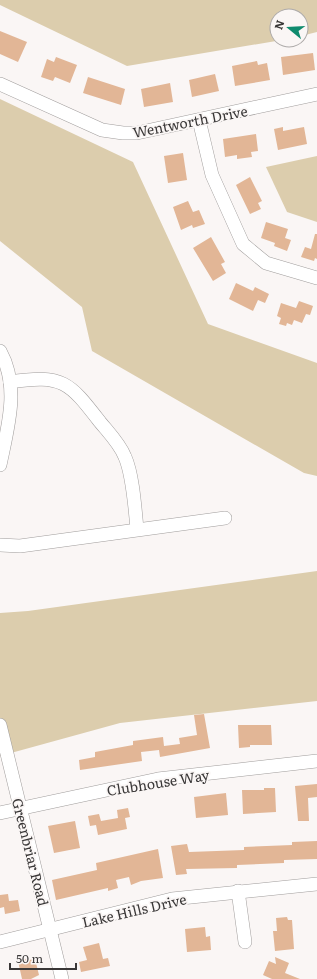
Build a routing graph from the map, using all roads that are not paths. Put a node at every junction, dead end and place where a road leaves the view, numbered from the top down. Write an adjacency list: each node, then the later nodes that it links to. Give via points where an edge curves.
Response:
1 (0, 84): 3 (street, Wentworth Drive, via 102,130 137,133)
2 (317, 94): 3 (street, Wentworth Drive)
3 (199, 120): 4 (street, via 212,175 242,244 266,262)
4 (317, 278)
5 (0, 351): 6 (street)
6 (10, 382): 7 (street, via 11,414); 9 (street, via 39,378 52,380 71,389 82,400 126,457)
7 (0, 465)
8 (225, 518): 9 (street)
9 (138, 529): 10 (street, via 20,546)
10 (0, 546)
11 (0, 725): 13 (street, Greenbriar Road)
12 (317, 761): 13 (street, Clubhouse Way, via 158,779)
13 (20, 808): 14 (street, Clubhouse Way); 17 (street, Greenbriar Road)
14 (0, 813)
15 (317, 884): 16 (street, Lake Hills Drive)
16 (238, 891): 17 (street, Lake Hills Drive, via 172,899); 19 (street)
17 (51, 930): 18 (street, Lake Hills Drive); 20 (street, Greenbriar Road)
18 (0, 942)
19 (245, 942)
20 (62, 979)

